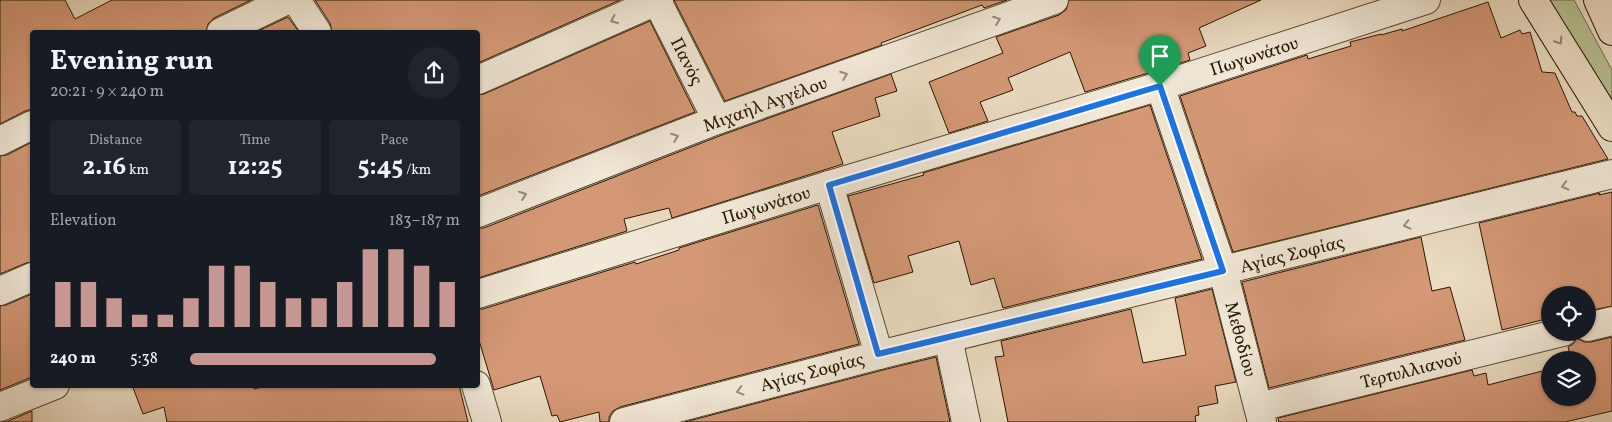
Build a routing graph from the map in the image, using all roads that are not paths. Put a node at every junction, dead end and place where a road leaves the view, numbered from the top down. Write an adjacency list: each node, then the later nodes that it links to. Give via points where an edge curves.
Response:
1 (287, 0): 8 (street)
2 (296, 0): 9 (street)
3 (1054, 0): 13 (street, Μιχαήλ Αγγέλου, one-way to 3)
4 (1426, 0): 12 (street, Πωγωνάτου)
5 (1533, 0): 15 (main road, one-way to 15)
6 (1598, 0): 10 (main road)
7 (658, 1): 11 (street, one-way to 11); 13 (street, Πανός)
8 (225, 30)
9 (316, 30)
10 (1612, 31)
11 (480, 79)
12 (1160, 86): 18 (street, Πωγωνάτου); 20 (street, Μεθοδίου)
13 (717, 120): 19 (street, Μιχαήλ Αγγέλου, one-way to 13)
14 (30, 126): 16 (street)
15 (1612, 127)
16 (0, 141)
17 (1612, 174): 20 (street, Αγίας Σοφίας, one-way to 20)
18 (829, 185): 23 (street, Πωγωνάτου); 28 (street)
19 (480, 212)
20 (1223, 271): 26 (street, Αγίας Σοφίας); 32 (street, Μεθοδίου)
21 (30, 278): 22 (street)
22 (0, 291)
23 (480, 293)
24 (1612, 321): 25 (street)
25 (1596, 324)
26 (948, 338): 28 (street, Αγίας Σοφίας); 35 (street)
27 (1541, 338): 32 (street, Τερτυλλιανού)
28 (878, 354): 34 (street, Αγίας Σοφίας, one-way to 34)
29 (48, 388): 31 (street)
30 (477, 388): 33 (street)
31 (0, 408)
32 (1261, 414)
33 (486, 422)
34 (624, 422)
35 (966, 422)

